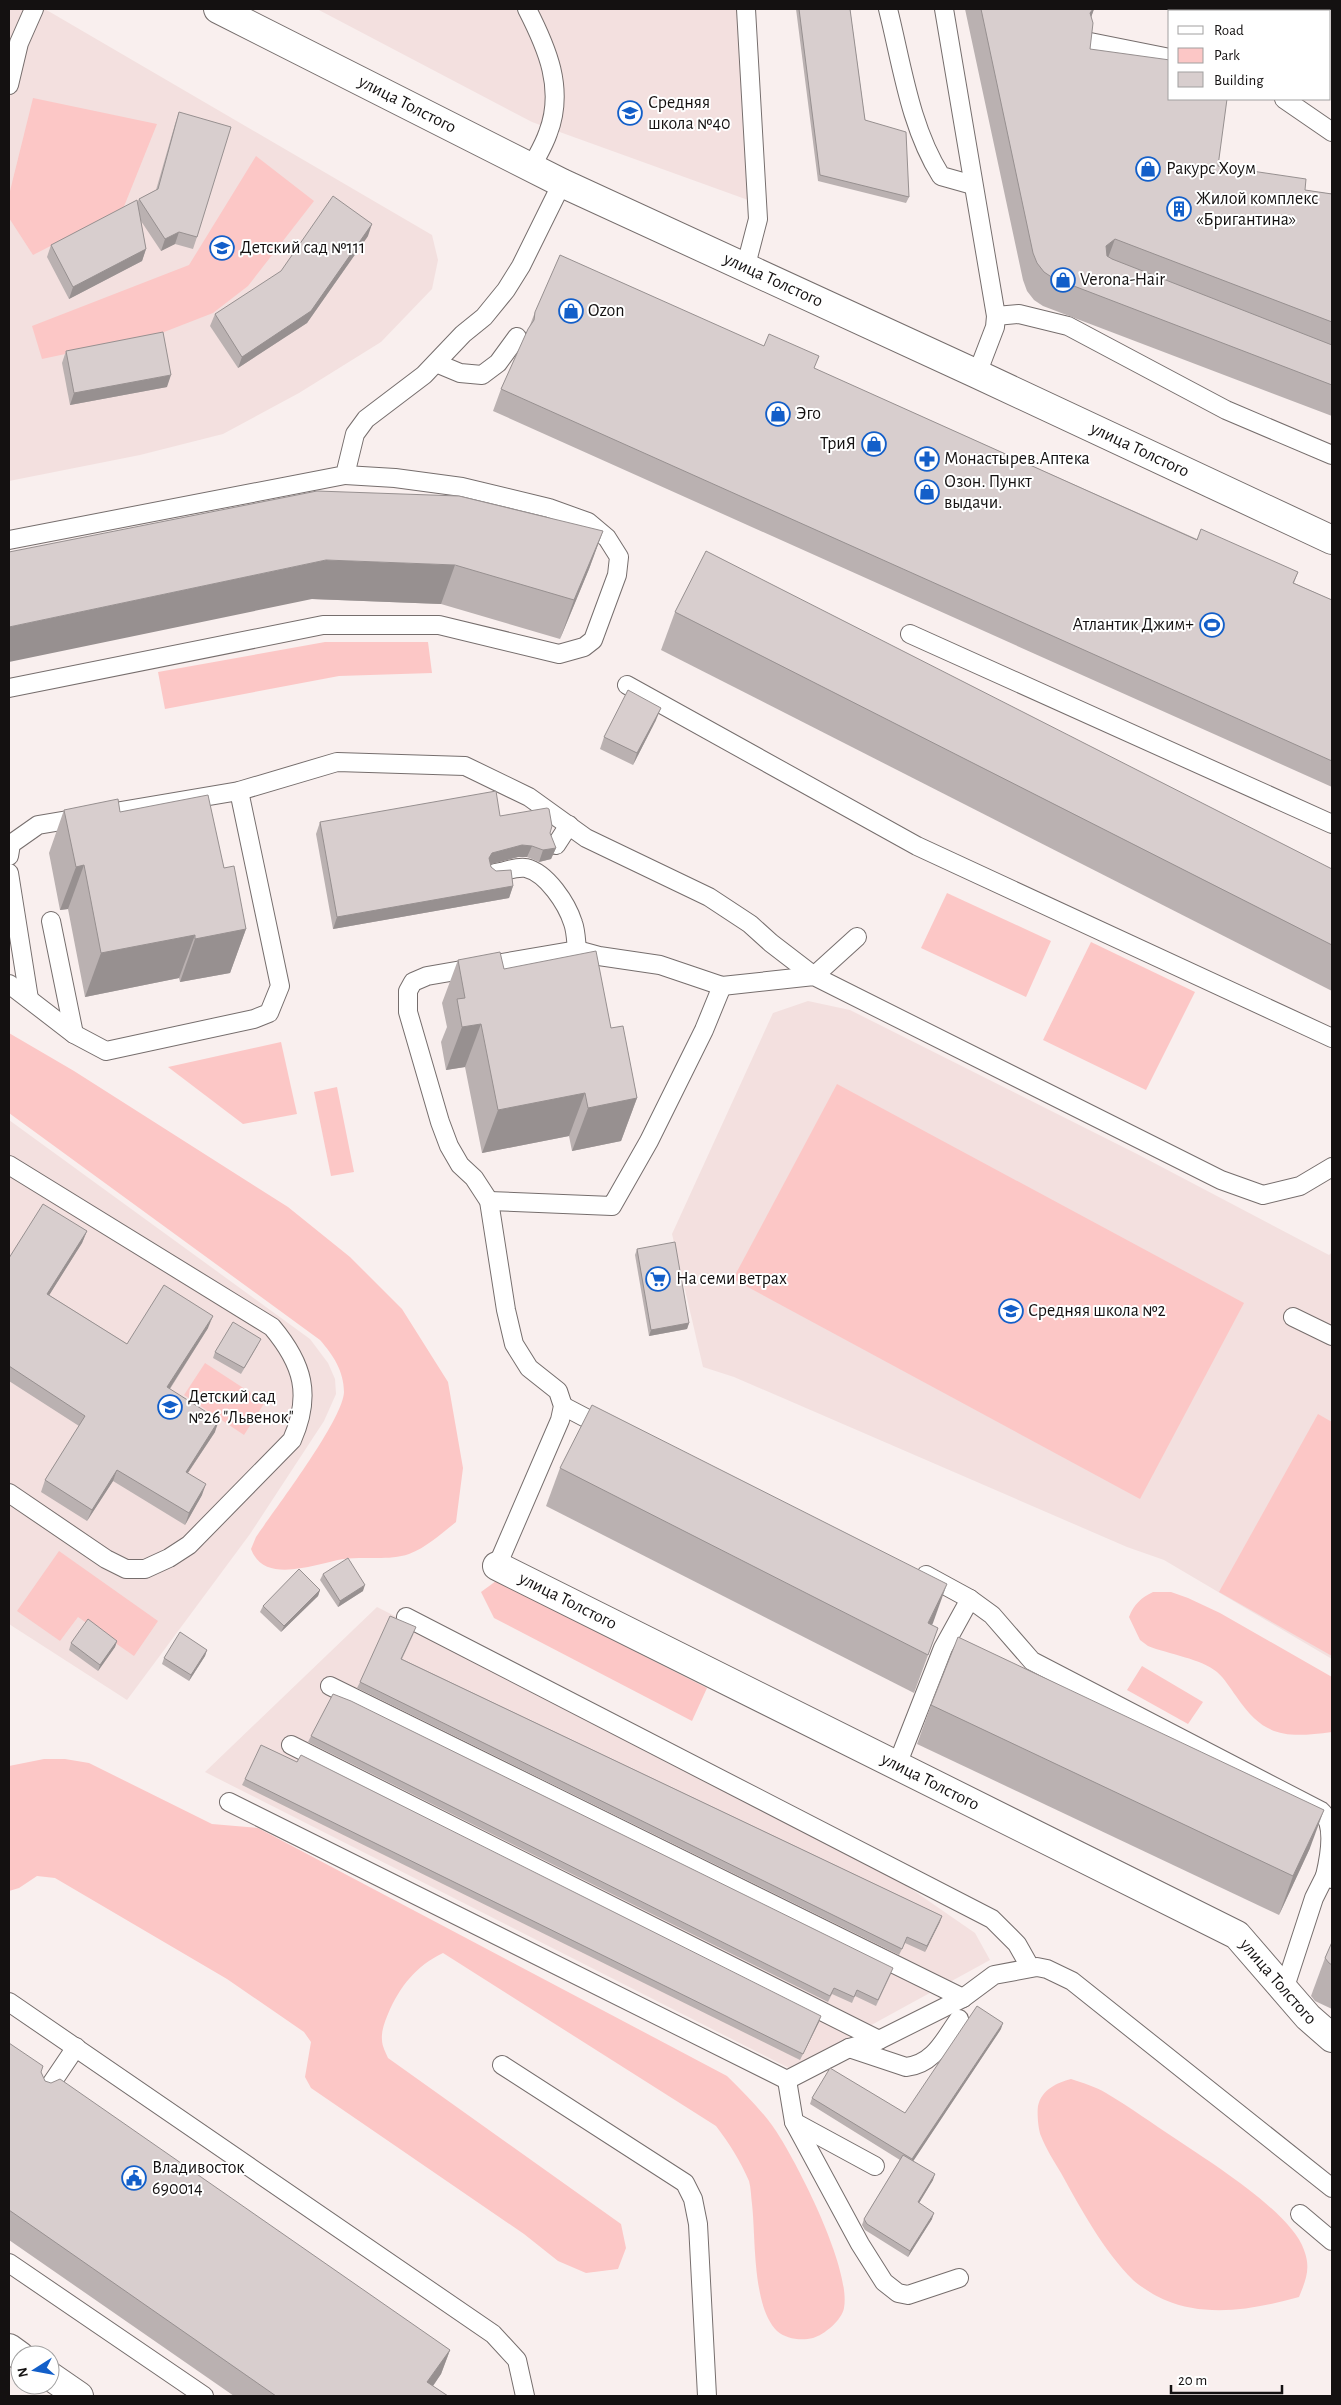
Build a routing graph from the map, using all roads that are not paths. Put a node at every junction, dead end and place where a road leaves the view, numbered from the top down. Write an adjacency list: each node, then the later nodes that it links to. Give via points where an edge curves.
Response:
1 (34, 9): 8 (lane)
2 (218, 9): 13 (main road, улица Толстого)
3 (527, 9): 13 (lane, via 552,66 556,95 549,133)
4 (746, 9): 16 (lane, via 758,219)
5 (888, 9): 15 (lane, via 915,120 930,159 941,176)
6 (944, 9): 15 (lane)
7 (1090, 42): 9 (lane)
8 (14, 44): 10 (lane)
9 (1168, 58)
10 (9, 85)
11 (1285, 100): 12 (lane)
12 (1332, 132)
13 (531, 168): 14 (main road, улица Толстого)
14 (562, 183): 16 (main road, улица Толстого); 19 (lane, via 506,290 484,317)
15 (973, 185): 17 (lane)
16 (745, 268): 20 (main road, улица Толстого)
17 (996, 316): 20 (lane); 21 (lane, via 1019,314 1068,326 1226,410)
18 (516, 336): 19 (lane, via 498,363 482,375 460,373)
19 (436, 363): 22 (lane, via 366,419 355,434)
20 (977, 374): 24 (main road, улица Толстого)
21 (1332, 455)
22 (345, 475): 23 (lane); 27 (lane, via 462,487 549,508 588,522 607,538 619,557 617,575 592,640 584,647 559,654 439,625 322,625)
23 (9, 540)
24 (1332, 540)
25 (910, 634): 29 (lane)
26 (627, 685): 43 (lane, via 917,846)
27 (9, 688)
28 (240, 791): 30 (lane, via 337,762 465,766 529,797); 32 (lane, via 38,825 11,844); 42 (lane, via 280,986 269,1013 106,1051)
29 (1332, 824)
30 (569, 825): 31 (lane); 38 (lane, via 586,838 708,897 750,924)
31 (556, 845)
32 (9, 856)
33 (9, 873): 41 (lane)
34 (495, 873): 37 (lane, via 522,868 546,881 574,924)
35 (50, 921): 42 (lane)
36 (857, 937): 38 (lane)
37 (577, 950): 40 (lane, via 660,965); 46 (lane, via 426,976 413,982 408,991 408,1012 446,1138 460,1165 474,1178)
38 (814, 976): 40 (lane); 45 (lane, via 1221,1180 1263,1195 1300,1186)
39 (9, 984): 41 (lane)
40 (722, 986): 46 (lane, via 657,1124 612,1206)
41 (29, 999): 42 (lane)
42 (74, 1034)
43 (1332, 1038)
44 (9, 1165): 51 (lane, via 272,1327 297,1364 303,1382 303,1401 301,1420 292,1440 189,1545 145,1569 126,1569 106,1559)
45 (1332, 1167)
46 (489, 1201): 49 (lane, via 514,1344 529,1368 558,1391)
47 (1293, 1317): 48 (lane)
48 (1332, 1336)
49 (563, 1406): 50 (lane); 52 (lane, via 560,1420)
50 (620, 1436)
51 (9, 1493)
52 (497, 1566): 58 (main road, улица Толстого)
53 (915, 1569): 54 (lane)
54 (970, 1599): 58 (lane, via 944,1648); 60 (lane, via 992,1615 1032,1661 1322,1811 1330,1836)
55 (406, 1617): 61 (lane, via 992,1919 1017,1944)
56 (330, 1686): 63 (lane)
57 (291, 1745): 67 (lane)
58 (897, 1765): 62 (main road, улица Толстого, via 1237,1935)
59 (229, 1802): 71 (lane)
60 (1328, 1878): 62 (lane, via 1314,1898)
61 (1030, 1967): 63 (lane, via 994,1975); 75 (lane, via 1047,1969 1072,1982)
62 (1284, 1990): 66 (main road, улица Толстого)
63 (963, 1998): 67 (lane)
64 (9, 2002): 68 (lane)
65 (959, 2019): 69 (lane, via 932,2058 916,2066 906,2067)
66 (1332, 2038)
67 (879, 2040): 69 (lane)
68 (76, 2047): 72 (lane); 83 (lane, via 493,2334 517,2360)
69 (848, 2048): 71 (lane)
70 (502, 2065): 84 (lane, via 685,2183 693,2199 698,2224)
71 (787, 2080): 73 (lane)
72 (43, 2096)
73 (794, 2122): 74 (lane); 79 (lane, via 884,2282 898,2293 908,2295)
74 (875, 2166)
75 (1332, 2188)
76 (1300, 2214): 77 (lane)
77 (1332, 2241)
78 (9, 2263): 82 (lane)
79 (959, 2278)
80 (60, 2383): 81 (main road)
81 (79, 2396)
82 (204, 2396)
83 (525, 2396)
84 (707, 2396)

